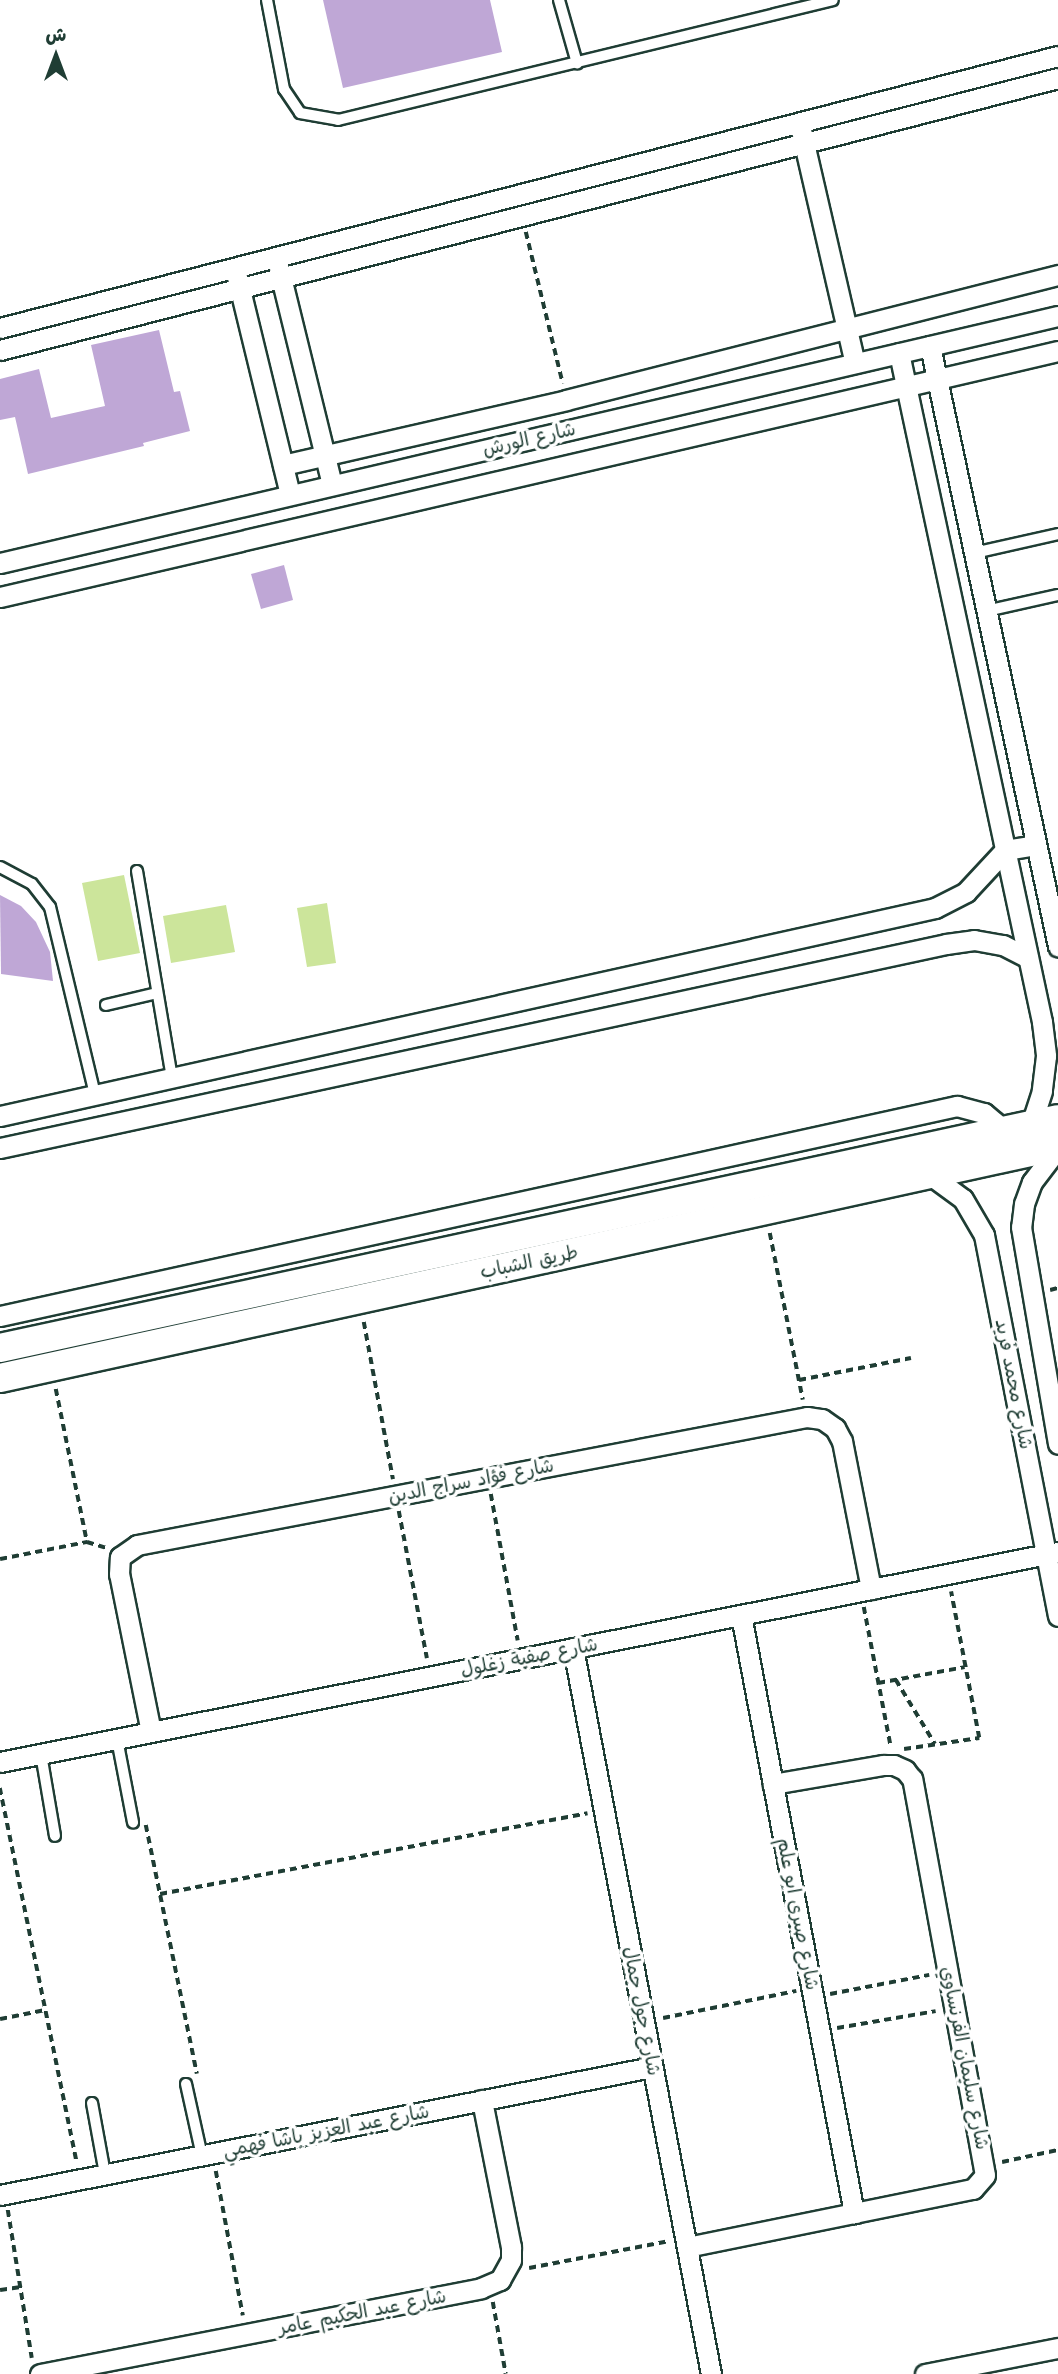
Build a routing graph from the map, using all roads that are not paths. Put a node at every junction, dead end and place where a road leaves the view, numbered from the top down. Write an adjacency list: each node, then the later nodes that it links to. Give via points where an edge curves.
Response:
1 (267, 0): 5 (lane, via 284,89 300,113 338,120)
2 (559, 0): 5 (lane)
3 (833, 0): 5 (lane)
4 (1058, 56): 7 (street)
5 (577, 63)
6 (1058, 78): 8 (street)
7 (800, 122): 8 (street); 9 (street)
8 (804, 142): 12 (street); 15 (street)
9 (277, 258): 10 (street); 12 (street)
10 (235, 269): 13 (street); 16 (street)
11 (1058, 275): 15 (street)
12 (282, 279): 13 (street); 24 (street)
13 (240, 290): 18 (street); 25 (street)
14 (1058, 316): 17 (street, شارع الورش)
15 (847, 327): 21 (street); 24 (street)
16 (0, 328)
17 (930, 346): 20 (street, شارع الورش); 22 (street)
18 (0, 350)
19 (1058, 351): 22 (street, شارع الورش)
20 (899, 353): 21 (street, شارع الورش); 23 (street)
21 (855, 363): 26 (street, شارع الورش)
22 (937, 379): 23 (street, شارع الورش); 29 (street)
23 (906, 386): 32 (street, شارع الورش); 35 (street)
24 (325, 456): 25 (street); 26 (street)
25 (283, 466): 27 (street)
26 (332, 485): 27 (street, شارع الورش)
27 (290, 495): 30 (street, شارع الورش)
28 (1058, 534): 29 (lane)
29 (974, 553): 33 (street)
30 (0, 563)
31 (1058, 595): 33 (lane)
32 (0, 597)
33 (986, 611): 34 (street)
34 (1036, 845): 35 (street); 38 (street)
35 (1005, 850): 39 (street); 42 (street, via 966,892 935,908)
36 (0, 867): 47 (lane, via 32,884 50,907)
37 (137, 871): 40 (lane)
38 (1058, 946)
39 (1028, 958): 43 (street, via 974,940 946,944); 49 (street, via 1046,1056 1042,1091)
40 (158, 993): 41 (lane); 45 (lane)
41 (106, 1005)
42 (453, 1017): 43 (street); 44 (street)
43 (460, 1048): 46 (street)
44 (302, 1050): 45 (street); 46 (street)
45 (172, 1078): 47 (street)
46 (309, 1081): 51 (street)
47 (95, 1095): 48 (street)
48 (0, 1116)
49 (1031, 1124): 55 (street, via 957,1106); 56 (street, طريق الشباب)
50 (1058, 1147): 52 (street, طريق الشباب); 53 (street, شارع محمد فريد, via 1031,1182 1021,1227)
51 (0, 1148)
52 (929, 1174): 54 (street, شارع محمد فريد, via 947,1185 975,1216); 57 (street, طريق الشباب)
53 (1023, 1251): 54 (street, via 1005,1245); 58 (street, شارع محمد فريد)
54 (990, 1256): 59 (street, شارع محمد فريد)
55 (0, 1316)
56 (0, 1348)
57 (0, 1378)
58 (1058, 1444)
59 (1052, 1553): 60 (street, شارع صفية زغلول); 62 (street, شارع محمد فريد)
60 (866, 1590): 61 (street, شارع صفية زغلول); 64 (street, شارع فؤاد سراج الدين, via 842,1441 835,1428 822,1419 807,1417 137,1545 120,1557 119,1574)
61 (741, 1615): 63 (street, شارع صفية زغلول); 68 (street, شارع صبرى ابو علم)
62 (1058, 1616)
63 (572, 1648): 64 (street, شارع صفية زغلول); 71 (street, شارع جول جمال)
64 (150, 1732): 65 (street, شارع صفية زغلول)
65 (117, 1739): 66 (street, شارع صفية زغلول); 69 (lane)
66 (41, 1754): 67 (street, شارع صفية زغلول); 70 (lane)
67 (0, 1762)
68 (773, 1784): 78 (street, شارع صبرى ابو علم); 78 (street, شارع سليمان الفرنساوي, via 893,1758 912,1779 985,2165 985,2175 973,2189)
69 (133, 1822)
70 (55, 1836)
71 (652, 2067): 73 (street, شارع عبد العزيز باشا فهمي); 79 (street, شارع جول جمال)
72 (186, 2084): 75 (lane)
73 (482, 2100): 75 (street, شارع عبد العزيز باشا فهمي); 81 (street, شارع عبد الحكيم عامر, via 511,2247 507,2272 490,2286 247,2334)
74 (92, 2103): 76 (lane)
75 (208, 2154): 76 (street, شارع عبد العزيز باشا فهمي)
76 (105, 2174): 77 (street, شارع عبد العزيز باشا فهمي)
77 (3, 2194)
78 (854, 2213): 79 (street, شارع سليمان الفرنساوي)
79 (686, 2242): 82 (street, شارع جول جمال)
80 (1058, 2348): 83 (street)
81 (36, 2368)
82 (711, 2374)
83 (925, 2374)

